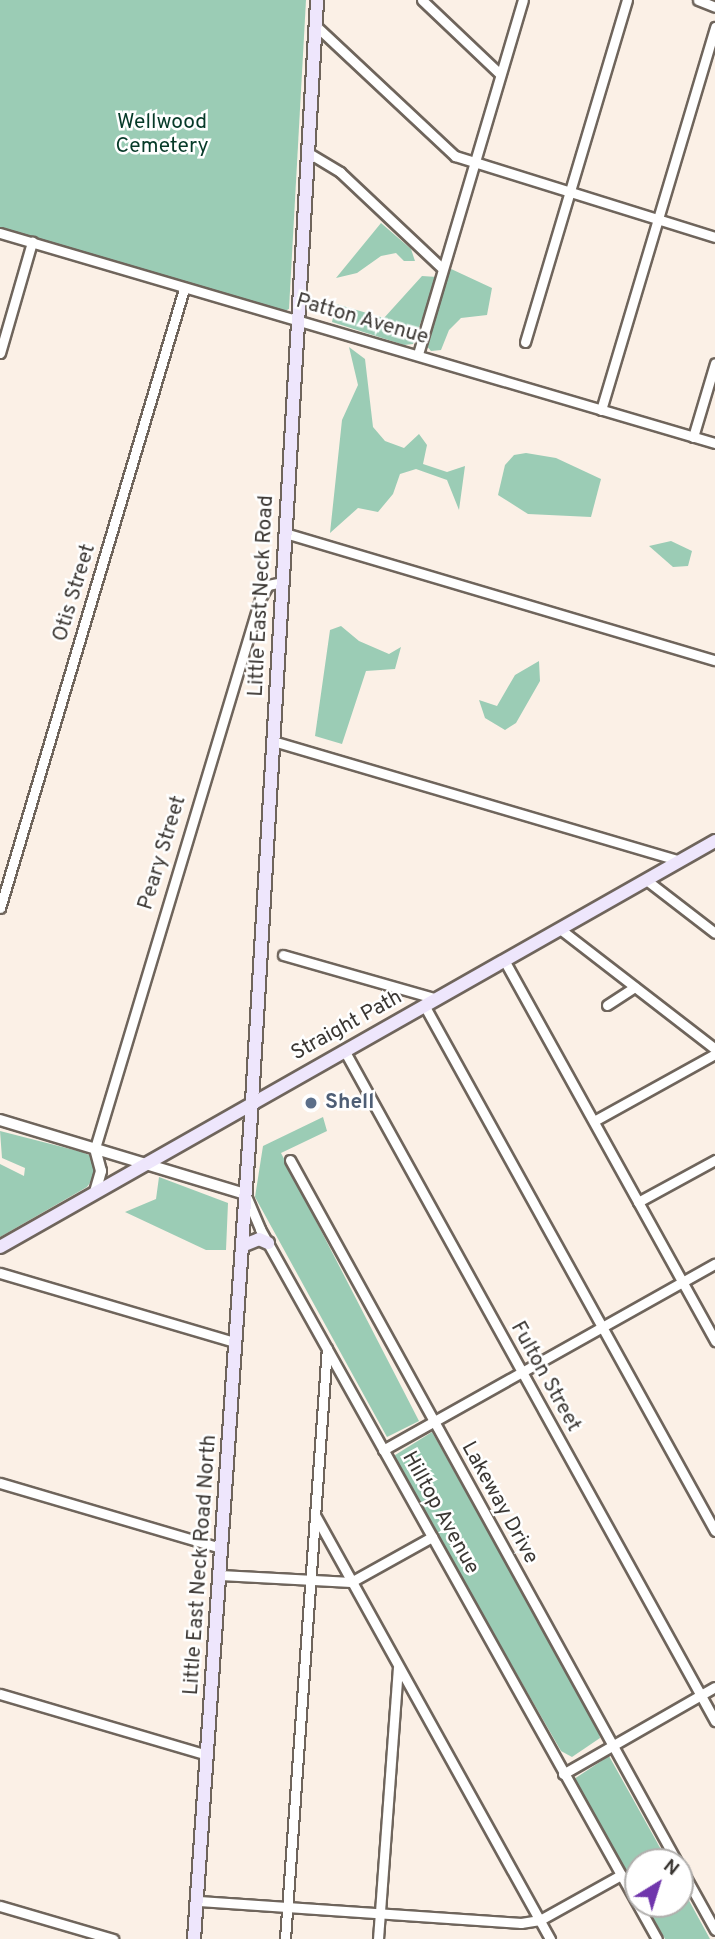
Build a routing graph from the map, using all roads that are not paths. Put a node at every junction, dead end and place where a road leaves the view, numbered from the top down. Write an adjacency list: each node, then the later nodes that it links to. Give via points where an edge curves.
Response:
1 (317, 0): 7 (main road, Little East Neck Road)
2 (422, 0): 9 (street)
3 (523, 0): 9 (street)
4 (627, 0): 12 (street)
5 (698, 0): 6 (street)
6 (715, 7)
7 (315, 25): 10 (main road, Little East Neck Road); 11 (street, via 455,156)
8 (715, 27): 13 (street)
9 (499, 73): 11 (street)
10 (307, 152): 17 (street, via 340,172); 19 (main road, Little East Neck Road)
11 (472, 164): 12 (street); 17 (street)
12 (571, 193): 13 (street); 20 (street)
13 (657, 219): 15 (street); 24 (street)
14 (0, 233): 16 (street, Patton Avenue)
15 (715, 237)
16 (32, 242): 18 (street, Patton Avenue); 21 (street)
17 (442, 268): 22 (street)
18 (184, 289): 19 (street, Patton Avenue); 34 (street, Otis Street)
19 (298, 321): 22 (street, Patton Avenue); 27 (main road, Little East Neck Road)
20 (525, 342)
21 (0, 353)
22 (418, 354): 24 (street, Patton Avenue)
23 (715, 363): 25 (street)
24 (601, 410): 25 (street, Patton Avenue)
25 (693, 437): 26 (street, Patton Avenue)
26 (715, 443)
27 (285, 533): 28 (main road, Little East Neck Road); 29 (street)
28 (282, 582): 30 (main road, Little East Neck Road); 49 (street, Peary Street, via 268,585 260,599)
29 (715, 660)
30 (273, 741): 32 (street); 46 (main road, Little East Neck Road)
31 (715, 841): 32 (main road, Straight Path)
32 (680, 860): 33 (main road, Straight Path)
33 (645, 879): 35 (main road, Straight Path); 36 (street)
34 (0, 908)
35 (560, 929): 38 (main road, Straight Path); 39 (street)
36 (715, 933)
37 (283, 955): 40 (street)
38 (504, 960): 40 (main road, Straight Path); 48 (street)
39 (635, 987): 42 (street); 43 (street)
40 (437, 999): 41 (main road, Straight Path)
41 (424, 1005): 44 (main road, Straight Path); 62 (street)
42 (607, 1005)
43 (715, 1049)
44 (344, 1050): 46 (main road, Straight Path); 66 (street, Fulton Street)
45 (715, 1054): 48 (street)
46 (252, 1102): 52 (main road, Straight Path); 54 (main road, Little East Neck Road)
47 (0, 1120): 49 (street)
48 (594, 1121): 55 (street)
49 (94, 1148): 52 (street); 53 (street, via 101,1171)
50 (290, 1160): 67 (street, Lakeway Drive)
51 (715, 1160): 55 (street)
52 (147, 1163): 53 (main road, Straight Path); 54 (street)
53 (94, 1192): 58 (main road, Straight Path)
54 (245, 1194): 56 (street, Hilltop Avenue); 57 (main road, Little East Neck Road North)
55 (638, 1202): 61 (street)
56 (268, 1243): 57 (main road, via 259,1238); 65 (street, Hilltop Avenue)
57 (242, 1246): 64 (main road, Little East Neck Road North)
58 (0, 1247)
59 (715, 1264): 61 (street)
60 (0, 1273): 64 (street)
61 (682, 1282): 62 (street); 63 (street)
62 (602, 1327): 66 (street); 71 (street)
63 (715, 1341)
64 (235, 1342): 73 (main road, Little East Neck Road North)
65 (327, 1348): 68 (street, Hilltop Avenue); 70 (street)
66 (521, 1371): 67 (street); 80 (street, Fulton Street)
67 (433, 1421): 68 (street); 82 (street, Lakeway Drive)
68 (383, 1450): 72 (street, Hilltop Avenue)
69 (0, 1483): 73 (street)
70 (314, 1513): 75 (street); 76 (street)
71 (715, 1531)
72 (432, 1537): 76 (street); 84 (street, Hilltop Avenue)
73 (221, 1548): 74 (main road, Little East Neck Road North)
74 (220, 1575): 75 (street); 83 (main road, Little East Neck Road North)
75 (311, 1581): 76 (street); 90 (street)
76 (351, 1582): 77 (street)
77 (399, 1666): 91 (street); 92 (street)
78 (715, 1687): 80 (street)
79 (0, 1694): 83 (street)
80 (701, 1695): 81 (street, Fulton Street); 82 (street)
81 (715, 1721)
82 (613, 1745): 84 (street); 85 (street, Lakeway Drive)
83 (207, 1755): 88 (main road, Little East Neck Road North)
84 (563, 1774): 86 (street, Hilltop Avenue)
85 (669, 1848)
86 (621, 1875): 92 (street); 99 (street, Hilltop Avenue)
87 (694, 1892): 93 (street)
88 (199, 1901): 90 (street); 95 (main road, Little East Neck Road North)
89 (0, 1906): 94 (street)
90 (288, 1906): 91 (street); 96 (street)
91 (380, 1914): 92 (street, via 521,1923); 97 (street)
92 (540, 1920): 98 (street)
93 (715, 1930)
94 (113, 1939)
95 (194, 1939)
96 (285, 1939)
97 (378, 1939)
98 (551, 1939)
99 (657, 1939)

